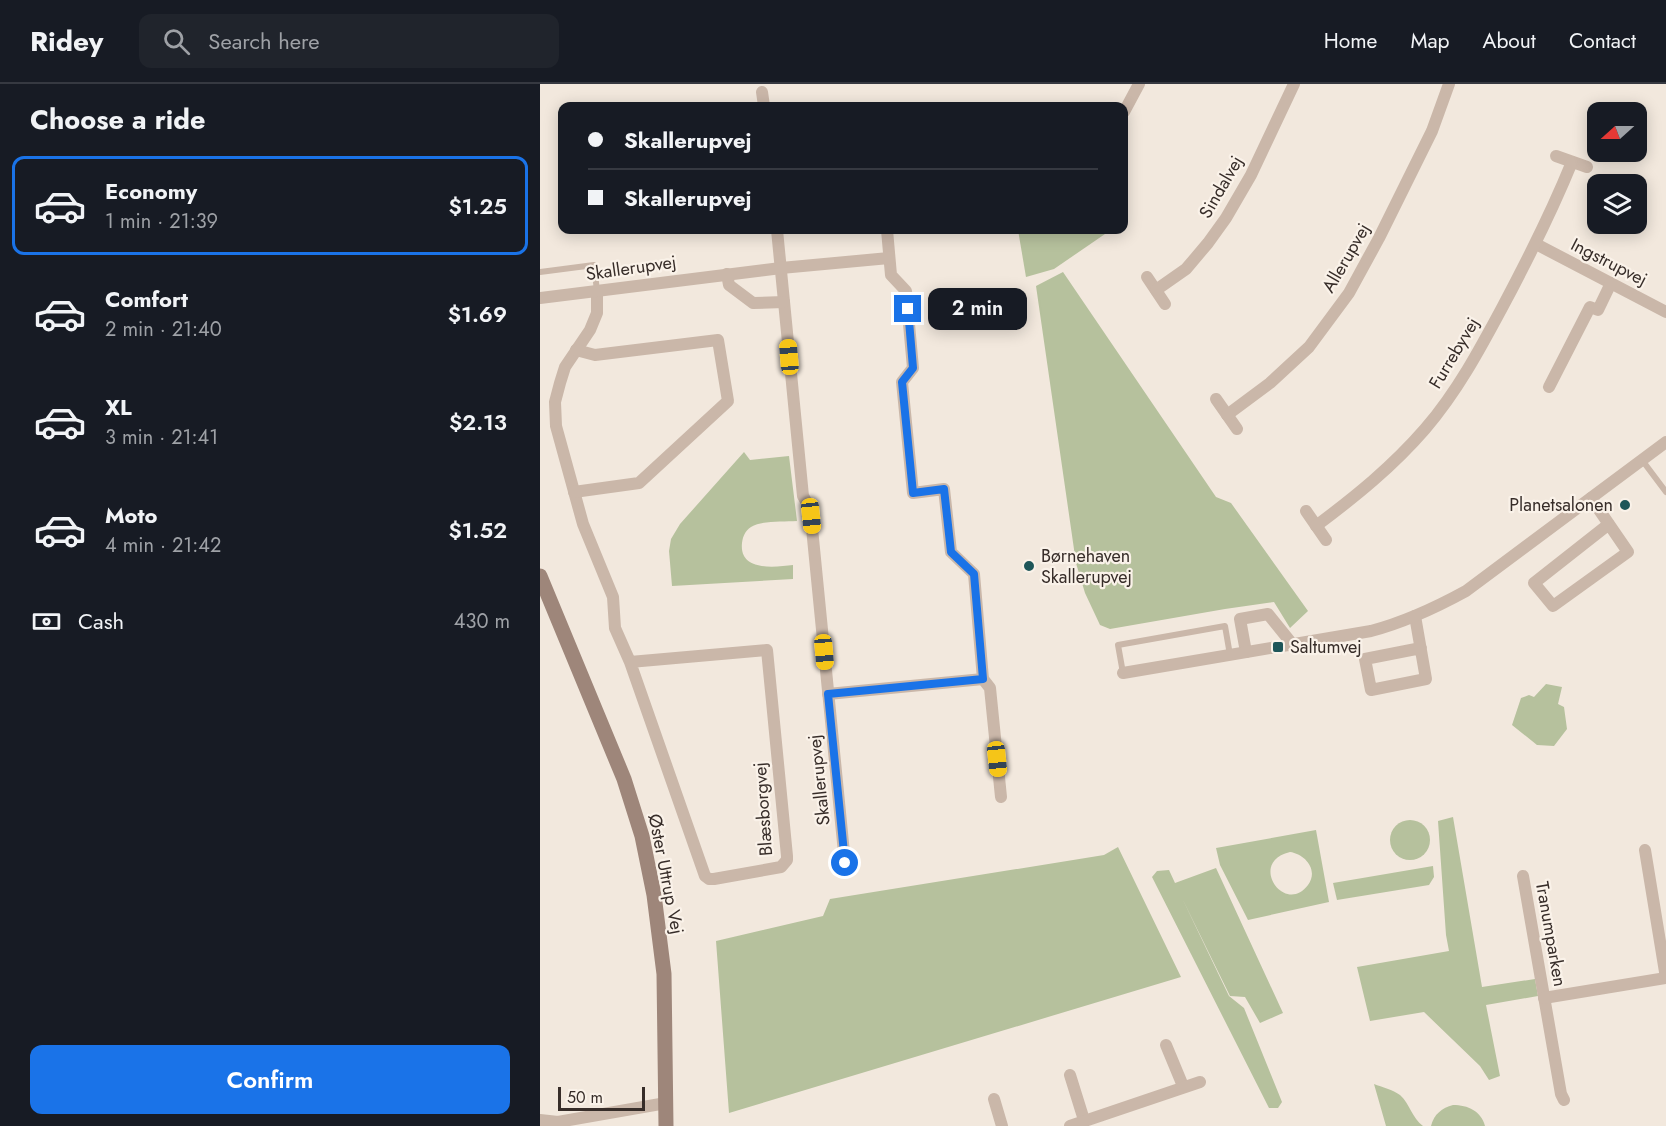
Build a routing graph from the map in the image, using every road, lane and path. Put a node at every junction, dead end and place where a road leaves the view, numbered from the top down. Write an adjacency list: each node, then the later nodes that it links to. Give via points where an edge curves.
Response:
1 (1138, 84): 6 (street)
2 (1294, 84): 19 (street, Sindalvej, via 1226,218 1186,269)
3 (1449, 84): 28 (street, Allerupvej, via 1432,131 1349,293 1309,346 1270,383)
4 (762, 92): 5 (street)
5 (763, 102)
6 (1128, 104)
7 (1556, 156): 8 (street)
8 (1572, 162): 9 (street); 12 (street, Furrebyvej)
9 (1587, 167)
10 (777, 234): 14 (street, Skallerupvej)
11 (887, 234): 13 (street)
12 (1536, 244): 18 (street, Ingstrupvej); 37 (street, Furrebyvej, via 1456,389 1426,428 1356,497)
13 (889, 258): 14 (street, Skallerupvej); 47 (street, via 891,275 906,291 913,368 902,382 913,493 944,489 951,552 974,574)
14 (781, 268): 16 (street, Skallerupvej); 22 (street, Skallerupvej)
15 (540, 272): 20 (lane, via 594,265)
16 (727, 274): 20 (street, Skallerupvej); 22 (street, via 729,285 753,303)
17 (1147, 277): 19 (street)
18 (1611, 284): 24 (street, Ingstrupvej); 26 (street, via 1598,310 1590,307)
19 (1156, 290): 23 (street)
20 (597, 291): 21 (street, Skallerupvej); 25 (street, Blæsborgvej, via 597,312)
21 (540, 298)
22 (784, 302): 48 (street, Skallerupvej, via 802,496 810,508)
23 (1165, 304)
24 (1664, 307)
25 (576, 350): 32 (street, Blæsborgvej, via 565,367 555,402 556,426); 32 (street, via 595,355 718,340 728,401 639,483)
26 (1549, 387)
27 (1215, 399): 28 (street)
28 (1227, 415): 29 (street)
29 (1237, 429)
30 (1666, 442): 31 (street)
31 (1642, 460): 33 (lane); 34 (street)
32 (574, 492): 45 (street, Blæsborgvej, via 613,597 615,628)
33 (1666, 492)
34 (1591, 498): 36 (street); 40 (street, via 1466,591)
35 (1306, 511): 37 (street)
36 (1609, 524): 36 (street, via 1534,583 1553,606 1628,552)
37 (1316, 526): 38 (street)
38 (1326, 540)
39 (540, 576): 61 (street, Øster Uttrup Vej, via 624,779 642,836 664,974)
40 (1415, 616): 41 (street, via 1371,631); 42 (street)
41 (1293, 645): 43 (street); 43 (street, via 1268,614 1240,619)
42 (1421, 648): 42 (street, via 1365,659 1371,690 1426,679)
43 (1246, 652): 44 (street)
44 (1230, 655): 46 (street); 46 (lane, via 1225,626 1118,645)
45 (630, 662): 45 (street, Blæsborgvej, via 767,650 787,856 781,867 714,879 705,876)
46 (1123, 673)
47 (983, 679): 48 (street); 49 (street, via 990,688)
48 (828, 694): 51 (street, Skallerupvej)
49 (1001, 797)
50 (1645, 850): 53 (street, Tranumparken)
51 (845, 863)
52 (1523, 876): 54 (street, Tranumparken)
53 (1666, 978): 54 (street, Tranumparken)
54 (1544, 998): 60 (street, Tranumparken)
55 (1166, 1045): 58 (street)
56 (1070, 1075): 63 (street)
57 (1200, 1082): 58 (street)
58 (1184, 1086): 63 (street)
59 (994, 1099): 65 (street)
60 (1564, 1100)
61 (666, 1103): 62 (street, via 558,1122); 64 (street, Øster Uttrup Vej)
62 (540, 1120)
63 (1084, 1120): 66 (street)
64 (666, 1126)
65 (1002, 1126)
66 (1070, 1126)

